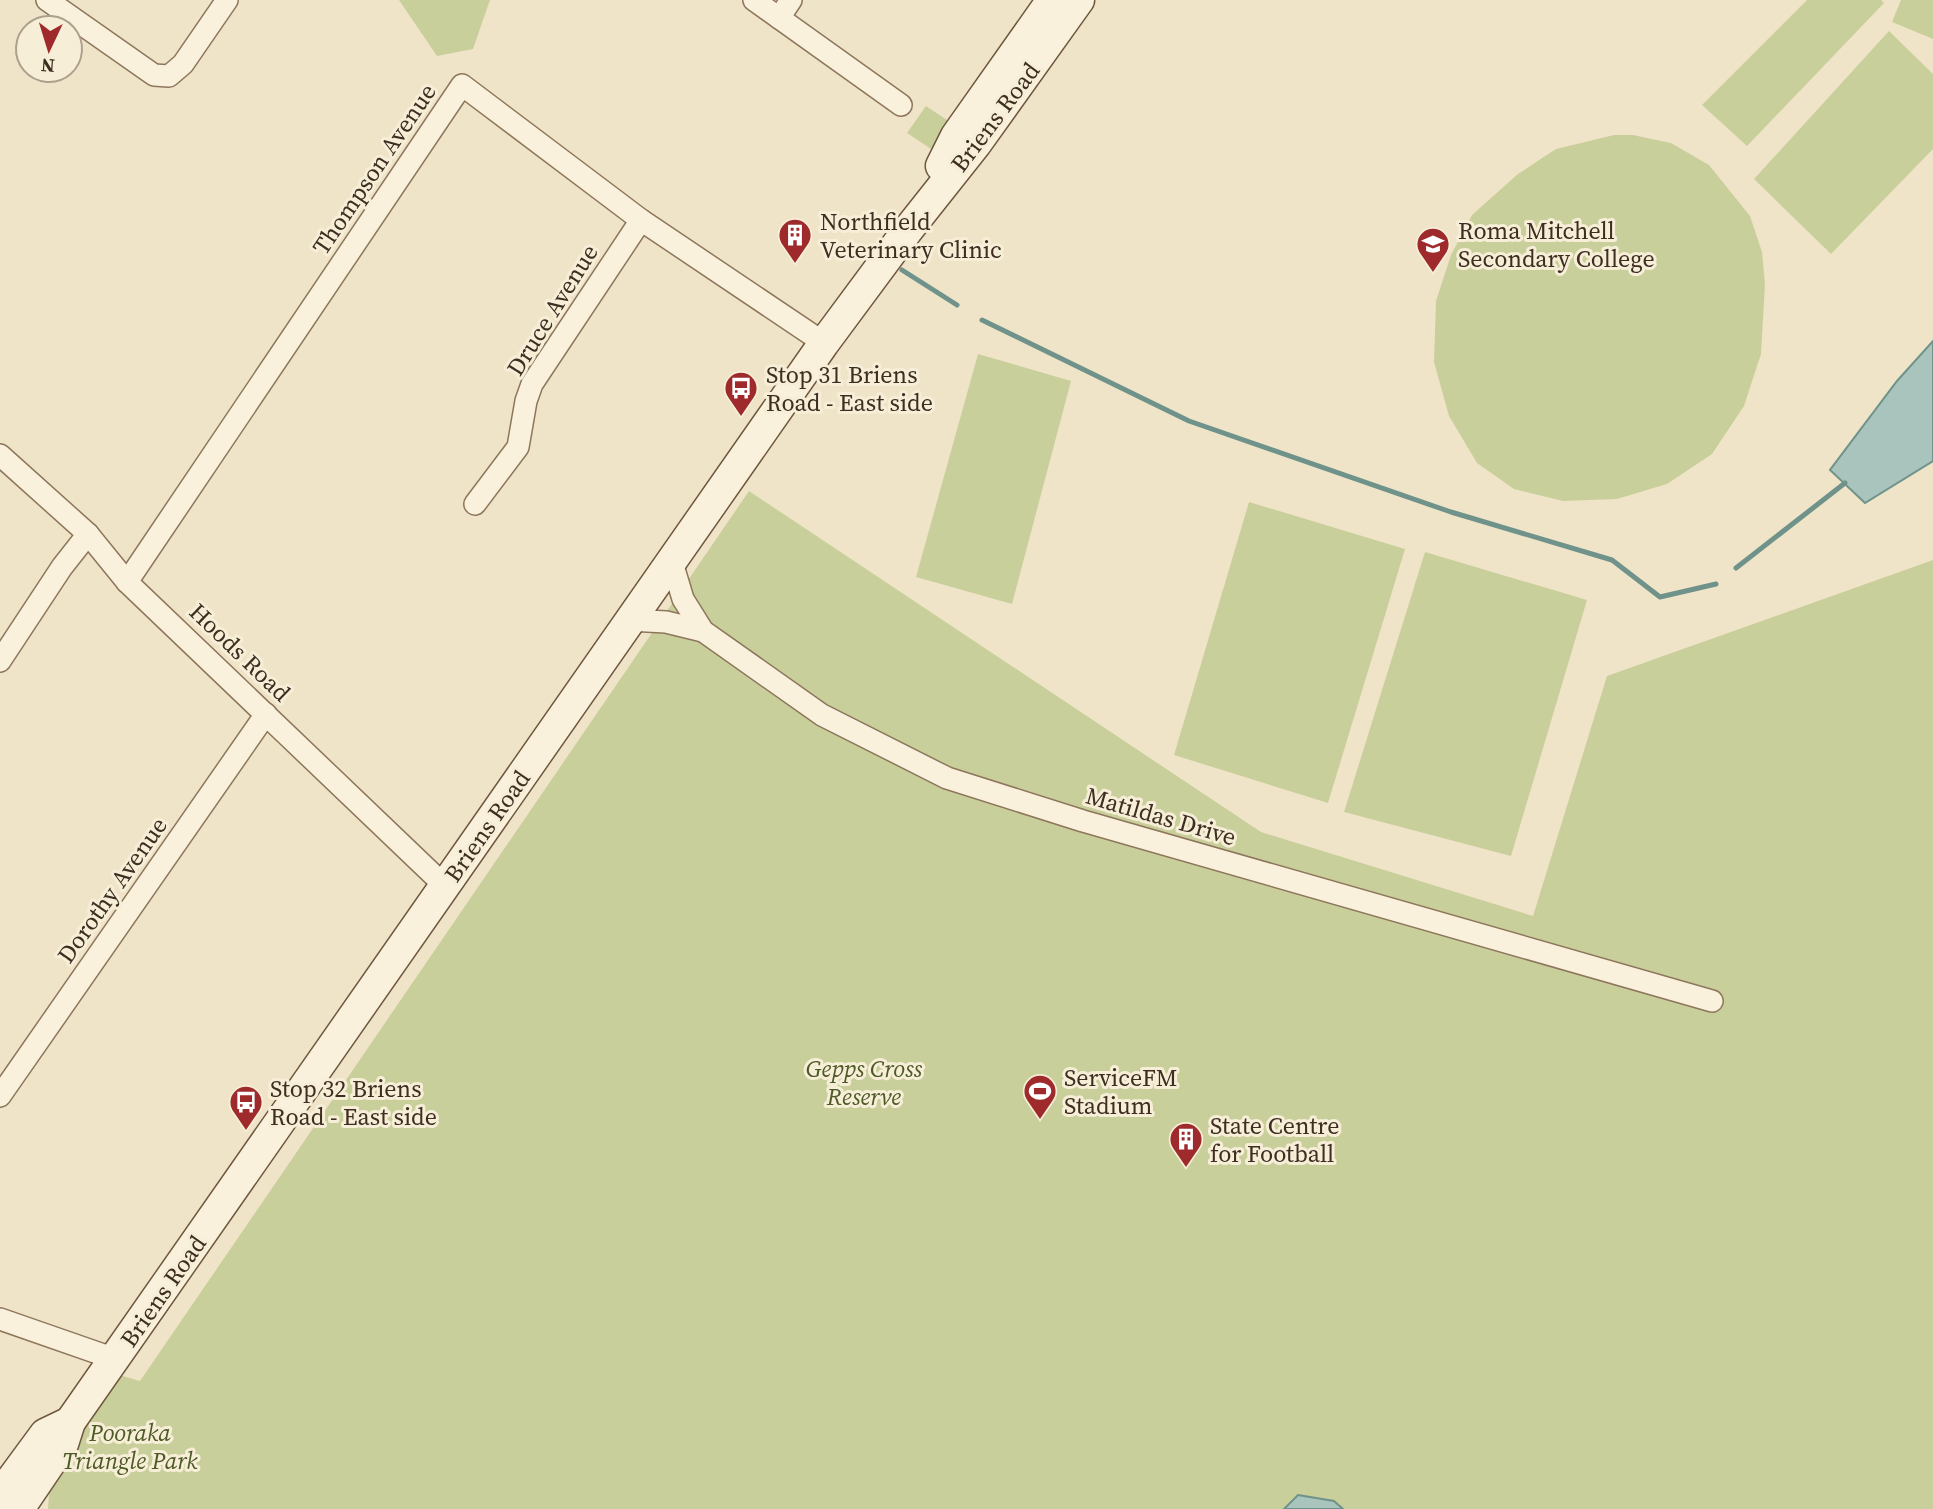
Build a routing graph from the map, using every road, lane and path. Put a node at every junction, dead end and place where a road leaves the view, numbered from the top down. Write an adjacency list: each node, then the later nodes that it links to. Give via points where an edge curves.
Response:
1 (47, 0): 2 (street, via 154,75 169,76 183,64)
2 (227, 0)
3 (754, 0): 7 (street)
4 (791, 0): 7 (street)
5 (1052, 0): 10 (main road, Briens Road, via 956,136)
6 (1079, 0): 10 (main road, Briens Road)
7 (779, 18): 8 (street)
8 (901, 105)
9 (641, 220): 11 (street, Thompson Avenue); 13 (street, Druce Avenue, via 532,384 518,447); 16 (street, Thompson Avenue, via 462,85)
10 (907, 231): 11 (main road, Briens Road)
11 (824, 343): 15 (main road, Briens Road)
12 (0, 455): 14 (street, Hoods Road)
13 (475, 504)
14 (88, 534): 16 (street, Hoods Road); 19 (street)
15 (671, 559): 17 (main road, Briens Road); 18 (street, Matildas Drive, via 683,599)
16 (127, 582): 20 (street, Hoods Road)
17 (629, 620): 18 (street); 21 (main road, Briens Road)
18 (703, 631): 22 (street, Matildas Drive, via 822,715 947,778)
19 (0, 661)
20 (266, 714): 21 (street, Hoods Road); 23 (street, Dorothy Avenue)
21 (445, 886): 25 (main road, Briens Road)
22 (1712, 1001)
23 (0, 1096)
24 (0, 1318): 25 (street)
25 (116, 1359): 26 (main road, Briens Road)
26 (69, 1422): 27 (main road, Briens Road, via 63,1444); 28 (main road, Briens Road, via 45,1434)
27 (51, 1462): 29 (main road, Briens Road); 30 (main road)
28 (0, 1495)
29 (19, 1509)
30 (47, 1509)

